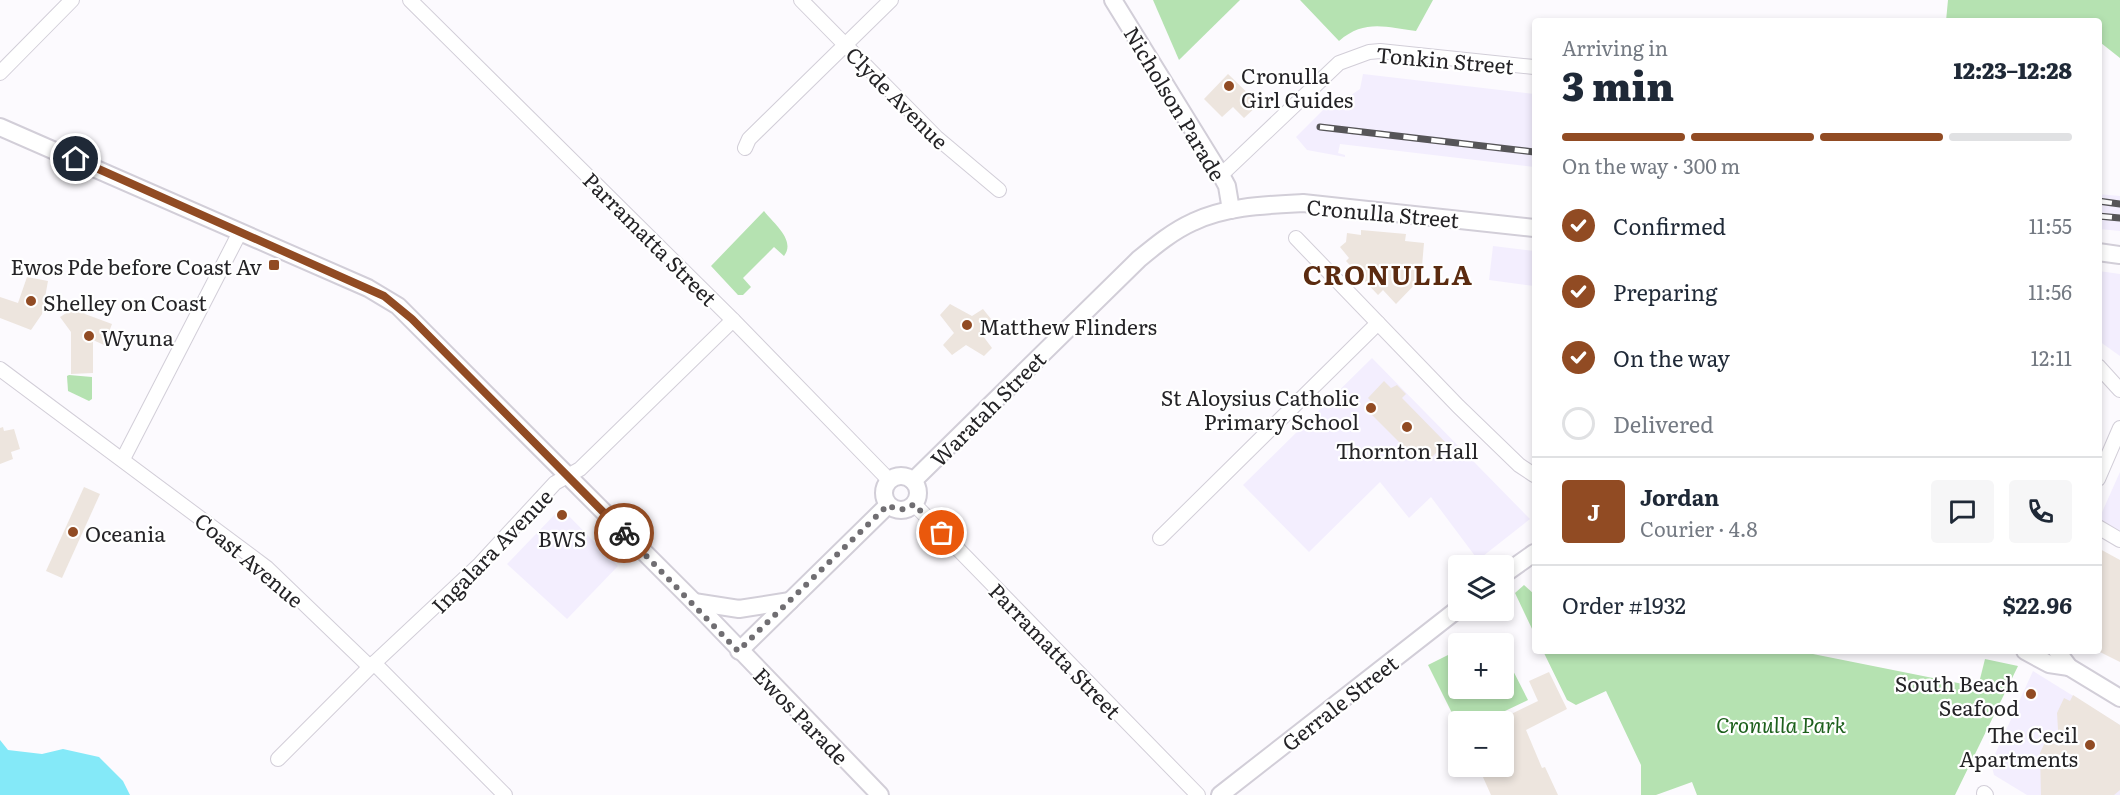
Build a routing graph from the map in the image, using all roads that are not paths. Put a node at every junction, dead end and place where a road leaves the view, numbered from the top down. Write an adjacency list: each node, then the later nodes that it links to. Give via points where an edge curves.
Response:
1 (72, 0): 8 (street)
2 (801, 0): 6 (street, Clyde Avenue)
3 (891, 0): 6 (street)
4 (1113, 0): 11 (street, Nicholson Parade)
5 (412, 1): 19 (street, Parramatta Street)
6 (846, 45): 10 (street, via 749,139); 12 (street, Clyde Avenue, via 936,137)
7 (1532, 67): 11 (street, Tonkin Street, via 1380,51 1358,55 1339,63)
8 (0, 73)
9 (0, 127): 15 (street, Ewos Parade)
10 (745, 148)
11 (1221, 175): 13 (street, Nicholson Parade)
12 (999, 190)
13 (1232, 210): 14 (street, Cronulla Street, via 1303,203); 30 (street, Waratah Street, via 1194,221 1139,259)
14 (1532, 228)
15 (240, 232): 25 (street); 28 (street, Ewos Parade, via 368,288 398,306)
16 (1296, 238): 20 (street)
17 (2102, 253): 18 (street)
18 (2120, 255)
19 (733, 320): 28 (street, Ingalara Avenue, via 583,466); 29 (street, Parramatta Street)
20 (1378, 322): 27 (street, via 1458,406); 34 (street)
21 (0, 369): 25 (street, Coast Avenue)
22 (2102, 370): 23 (street)
23 (2120, 390)
24 (2120, 428): 26 (street)
25 (123, 459): 44 (street, Coast Avenue, via 267,568)
26 (2102, 470)
27 (1532, 474)
28 (567, 477): 39 (street, Ewos Parade); 44 (street, Ingalara Avenue, via 555,483 472,571)
29 (889, 480): 30 (street, via 904,475); 32 (street, via 884,489)
30 (913, 481): 31 (street, via 918,490)
31 (914, 504): 32 (street, via 898,510); 50 (street, Parramatta Street)
32 (888, 505): 38 (street)
33 (2102, 530): 35 (street)
34 (1160, 538)
35 (2120, 540)
36 (1532, 554): 37 (street)
37 (1514, 567)
38 (791, 601): 39 (street, via 739,609); 41 (street)
39 (693, 603): 41 (street, Ewos Parade)
40 (1448, 617): 51 (street, Gerrale Street)
41 (738, 651): 49 (street, Ewos Parade)
42 (2031, 654): 45 (street, via 2049,664)
43 (2059, 654): 45 (street)
44 (372, 665): 47 (street, Ingalara Avenue); 48 (street, Coast Avenue)
45 (2069, 667): 46 (street)
46 (2120, 698)
47 (278, 759)
48 (505, 795)
49 (880, 795)
50 (1198, 795)
51 (1220, 795)

